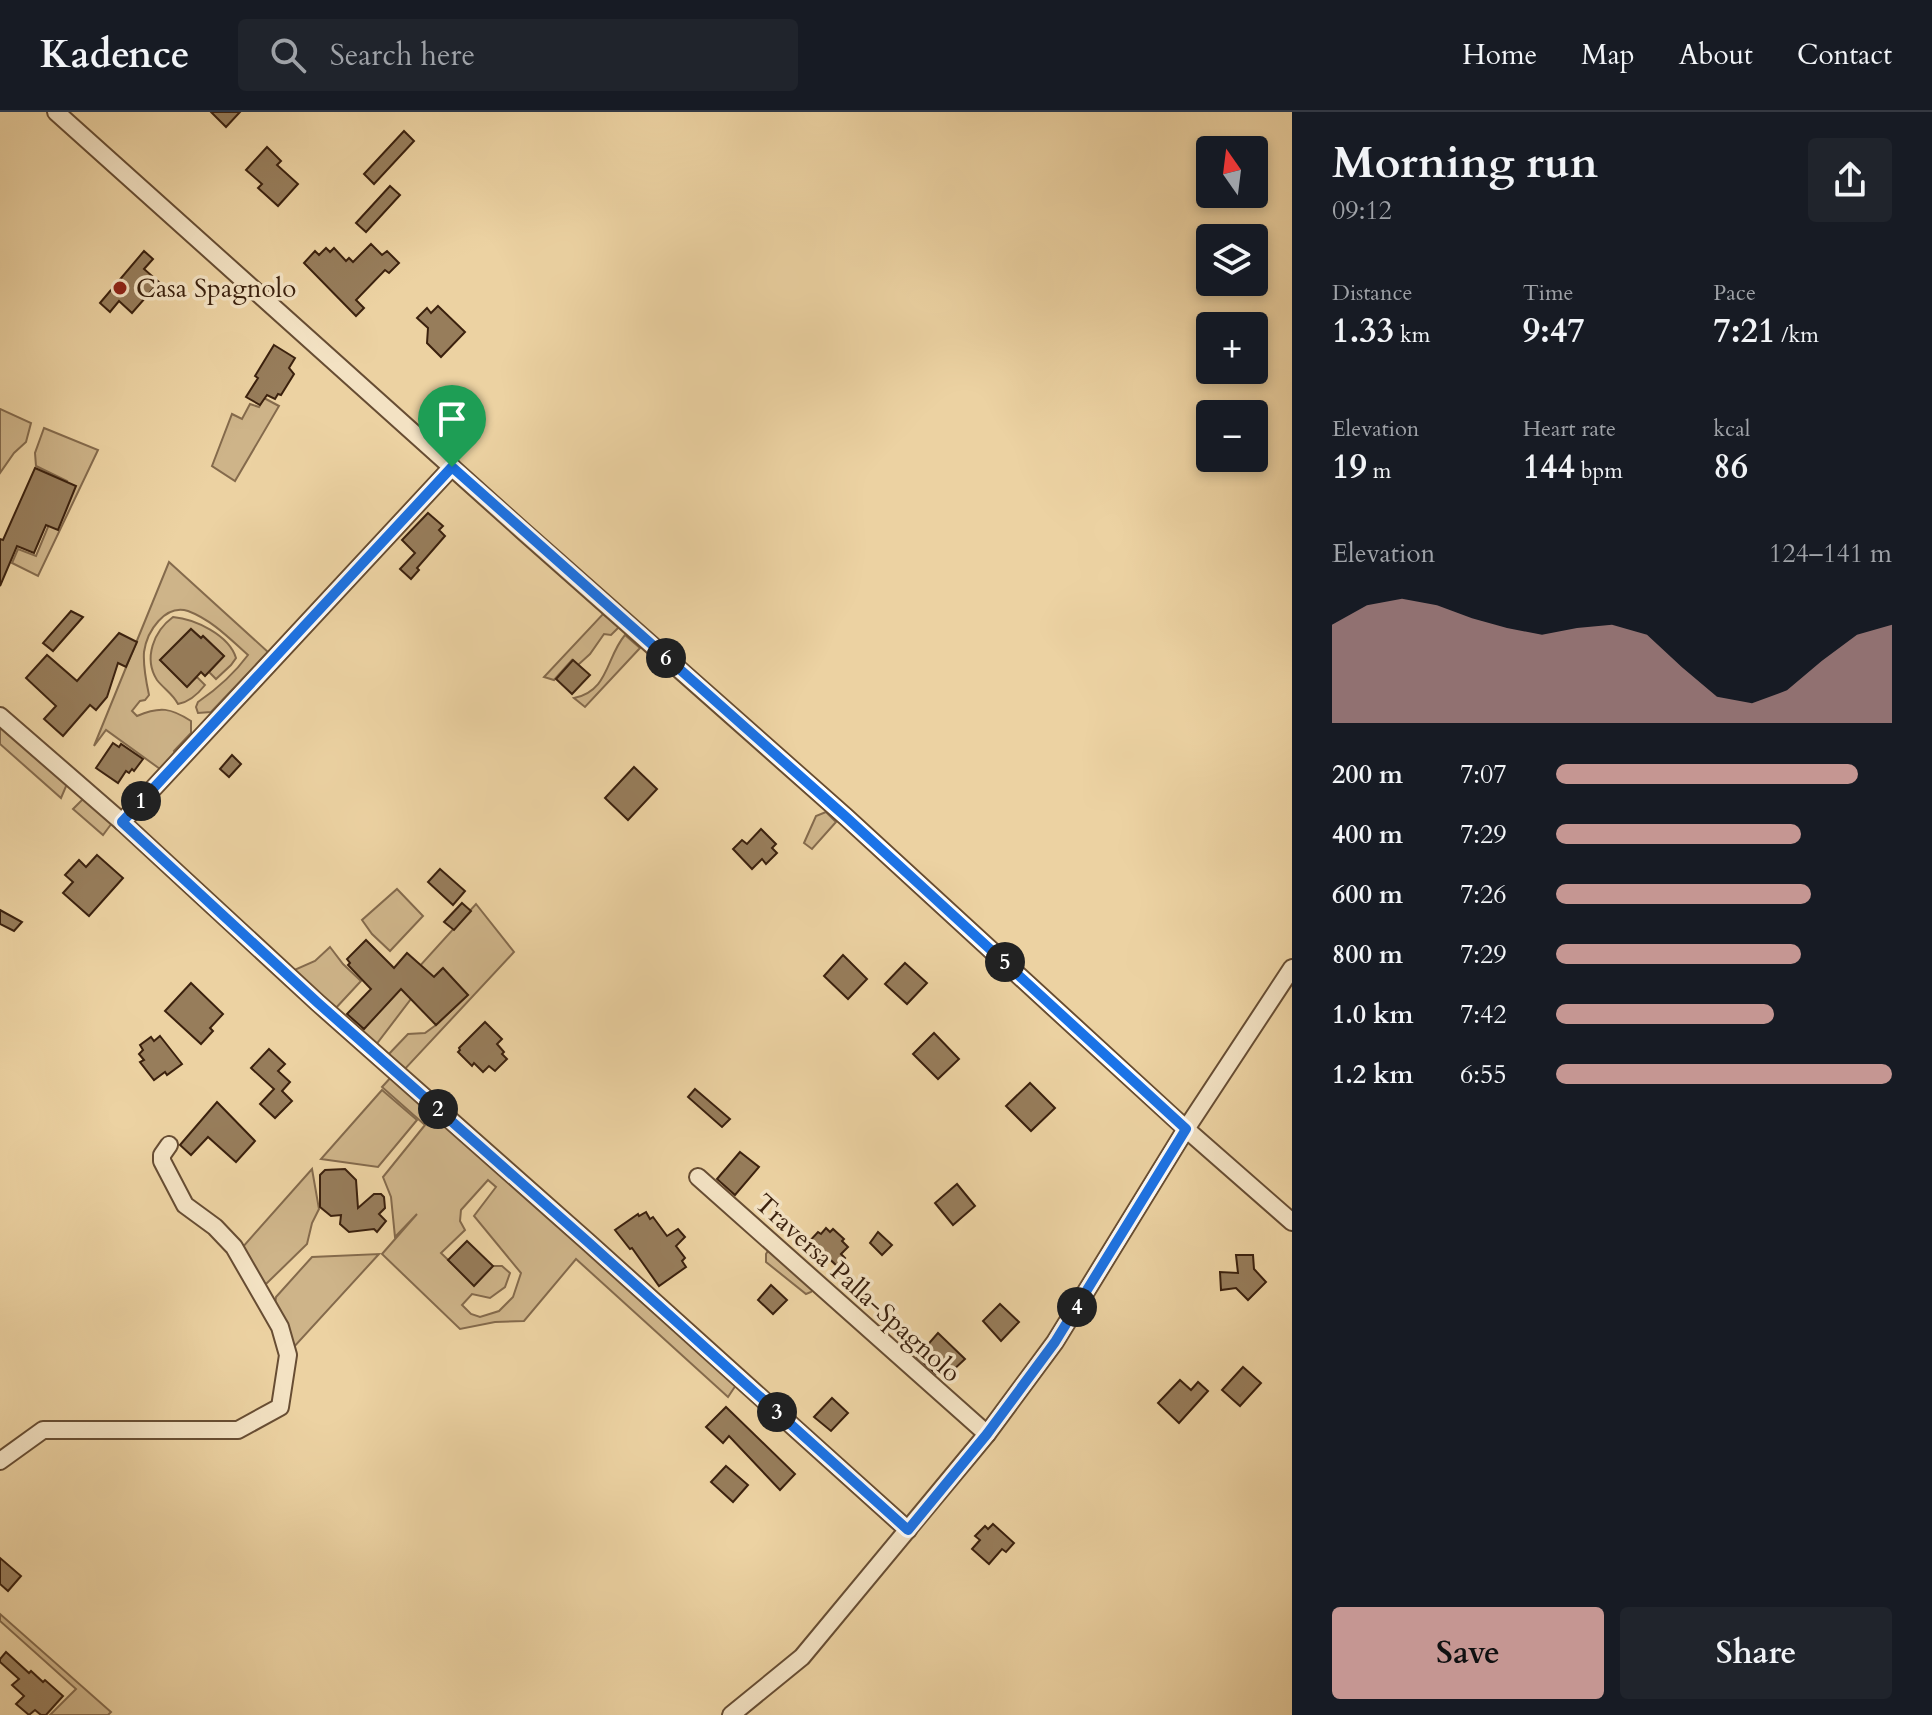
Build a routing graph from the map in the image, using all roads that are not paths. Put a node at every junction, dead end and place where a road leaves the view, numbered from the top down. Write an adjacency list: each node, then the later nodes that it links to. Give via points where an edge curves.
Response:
1 (56, 112): 2 (street)
2 (452, 467): 4 (street); 6 (street)
3 (0, 716): 4 (street)
4 (122, 822): 12 (street)
5 (1292, 968): 6 (street)
6 (1186, 1129): 9 (street); 10 (street, via 1055,1342)
7 (169, 1145): 11 (street, via 162,1161 185,1205 234,1247 280,1327 288,1355 280,1407 238,1430 43,1430)
8 (698, 1177): 10 (street, Traversa Palla-Spagnolo)
9 (1292, 1222)
10 (987, 1434): 12 (street)
11 (0, 1461)
12 (908, 1530): 13 (street, via 802,1657)
13 (731, 1715)

